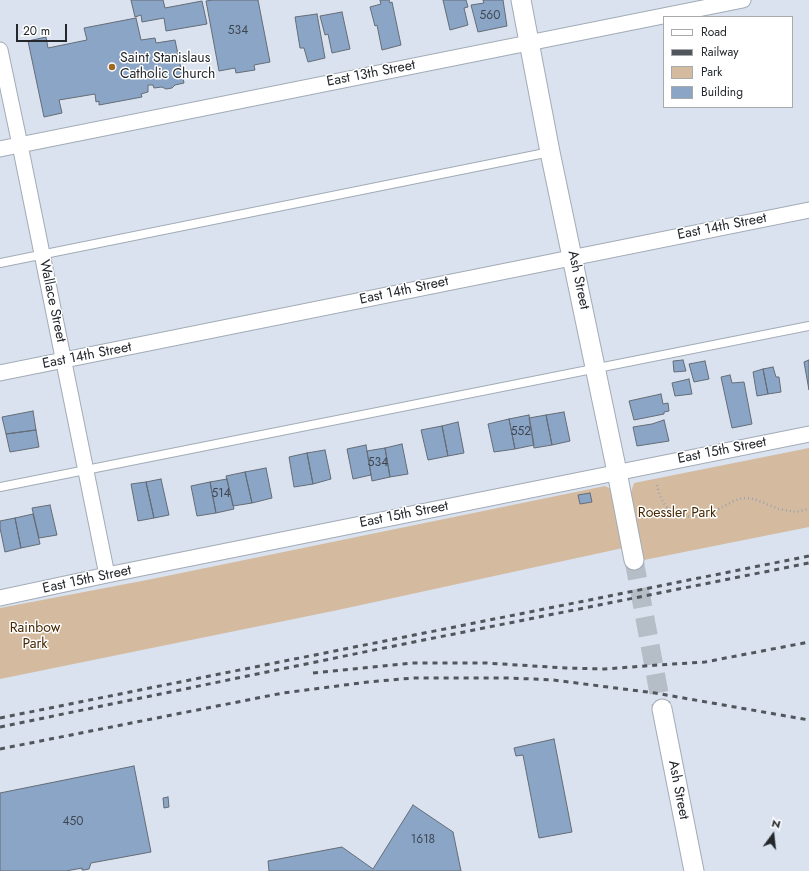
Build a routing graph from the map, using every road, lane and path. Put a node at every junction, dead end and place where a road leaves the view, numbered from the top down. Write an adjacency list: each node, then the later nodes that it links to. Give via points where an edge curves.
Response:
1 (521, 0): 5 (street, Ash Street)
2 (743, 0): 4 (street, East 13th Street)
3 (663, 16): 5 (street, East 13th Street)
4 (664, 16)
5 (530, 43): 7 (street, East 13th Street); 9 (street, Ash Street)
6 (0, 50): 7 (street, Wallace Street)
7 (20, 145): 8 (street, East 13th Street); 11 (street, Wallace Street)
8 (0, 149)
9 (550, 152): 11 (lane); 12 (street, Ash Street)
10 (809, 210): 12 (street, East 14th Street)
11 (42, 255): 13 (lane); 15 (street, Wallace Street)
12 (573, 257): 15 (street, East 14th Street); 16 (street, Ash Street)
13 (0, 263)
14 (809, 326): 16 (lane)
15 (64, 361): 17 (street, East 14th Street); 19 (street, Wallace Street)
16 (596, 368): 19 (lane); 20 (street, Ash Street)
17 (0, 373)
18 (809, 434): 20 (street, East 15th Street)
19 (86, 470): 22 (lane); 25 (street, Wallace Street)
20 (617, 472): 24 (street, Ash Street); 25 (street, East 15th Street)
21 (657, 485): 23 (path, via 660,496 670,510 690,517 707,515 742,498 754,499 779,509 796,512)
22 (0, 487)
23 (809, 509)
24 (634, 560)
25 (107, 575): 26 (street, East 15th Street)
26 (0, 598)
27 (662, 709): 28 (street, Ash Street)
28 (694, 871)

